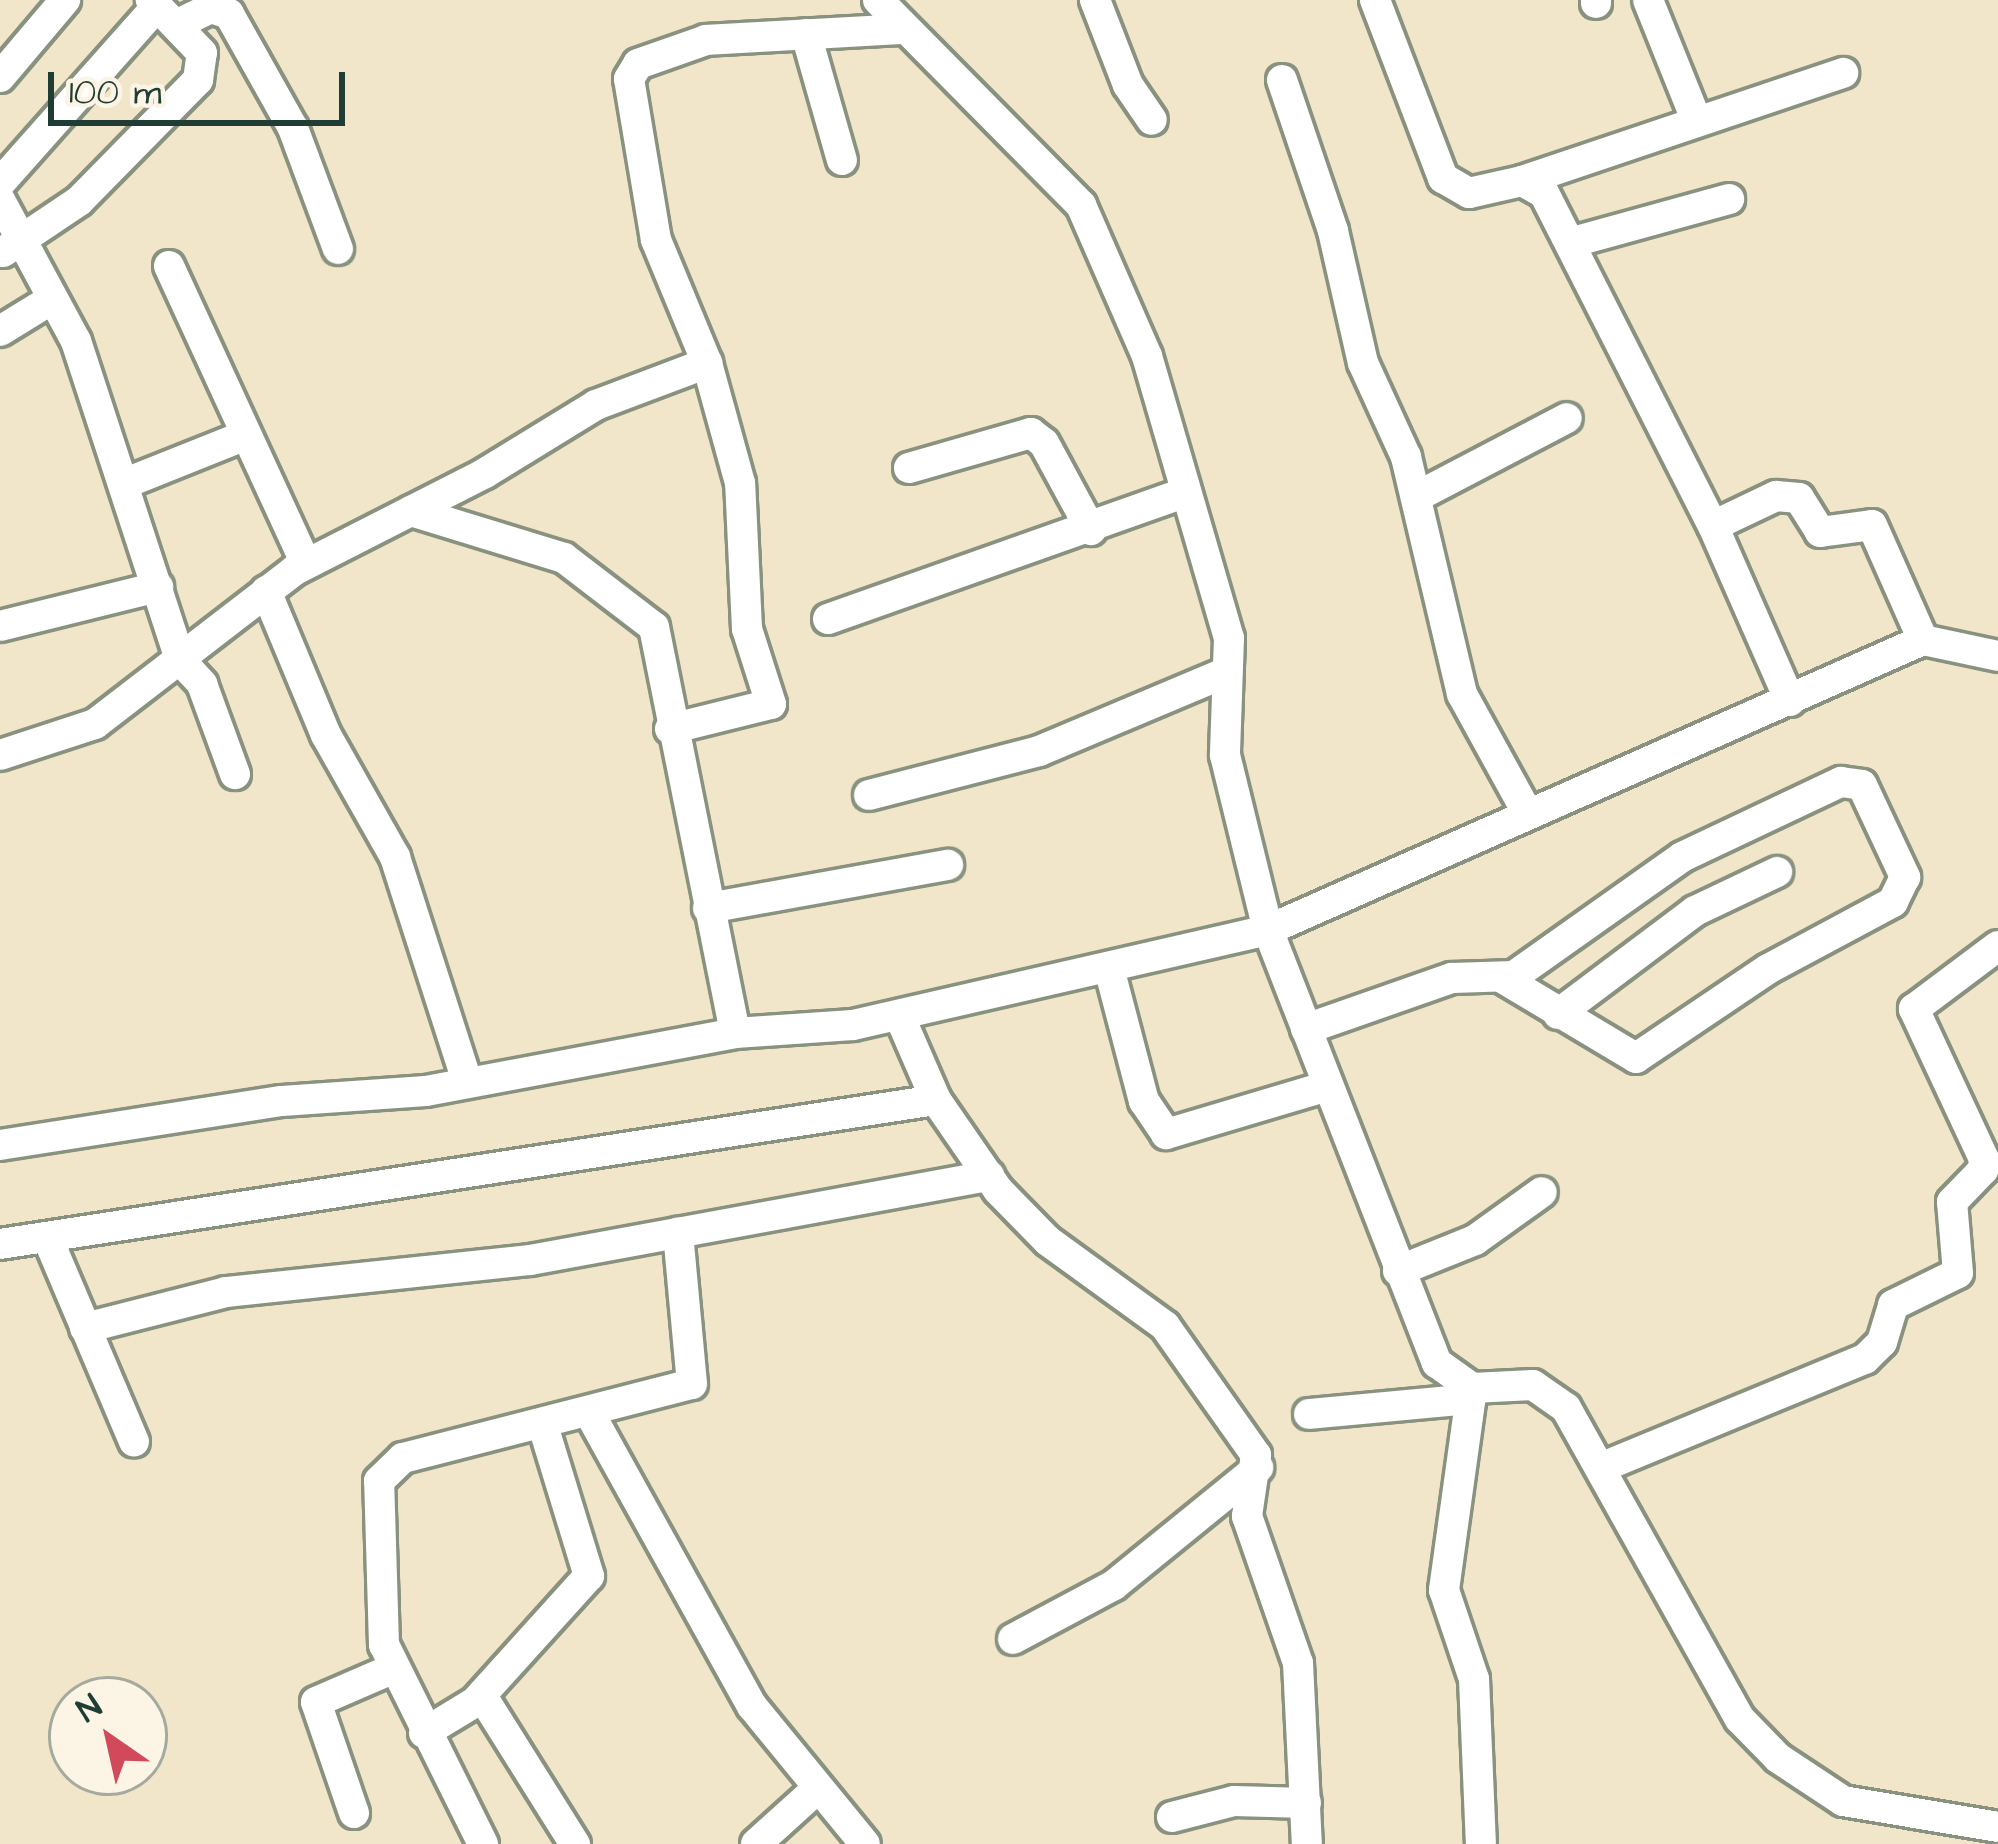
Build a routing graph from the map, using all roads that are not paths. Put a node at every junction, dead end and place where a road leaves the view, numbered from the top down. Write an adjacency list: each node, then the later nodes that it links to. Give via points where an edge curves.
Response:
1 (65, 0): 11 (street)
2 (878, 0): 8 (street)
3 (1095, 0): 13 (street, via 1128,86)
4 (1375, 0): 16 (street, via 1453,191)
5 (1648, 0): 14 (street)
6 (210, 4): 7 (street); 21 (street, via 229,14 280,100)
7 (162, 10): 17 (street); 22 (street, via 202,53 198,80 122,163)
8 (904, 29): 9 (street); 31 (street, via 1081,205 1147,356)
9 (806, 34): 15 (street); 26 (street, via 706,40 638,64 629,79 656,240)
10 (1843, 73): 14 (street)
11 (0, 77)
12 (1282, 80): 32 (street, via 1334,231 1363,363)
13 (1152, 120)
14 (1696, 122): 16 (street)
15 (842, 160)
16 (1522, 181): 20 (street, via 1544,193)
17 (0, 183)
18 (1729, 199): 20 (street)
19 (0, 200): 22 (street)
20 (1573, 242): 34 (street)
21 (338, 249)
22 (10, 250): 24 (street)
23 (169, 266): 28 (street)
24 (52, 298): 25 (street); 30 (street, via 76,340)
25 (0, 331)
26 (707, 363): 33 (street, via 596,405); 46 (street, via 740,483 747,629 771,704)
27 (1567, 418): 32 (street)
28 (247, 435): 30 (street); 36 (street)
29 (909, 468): 35 (street, via 1031,434 1044,442)
30 (126, 483): 37 (street)
31 (1186, 493): 35 (street); 44 (street, via 1228,638)
32 (1416, 496): 50 (street, via 1467,708)
33 (411, 511): 36 (street); 46 (street, via 564,558 654,627)
34 (1713, 526): 41 (street, via 1787,494 1799,498 1820,532 1872,525); 45 (street)
35 (1091, 530): 39 (street)
36 (306, 564): 38 (street)
37 (158, 586): 40 (street); 43 (street)
38 (266, 592): 43 (street); 62 (street, via 326,735 395,857)
39 (828, 619)
40 (0, 626)
41 (1923, 640): 42 (street); 45 (street)
42 (1998, 656)
43 (180, 661): 47 (street, via 95,724); 48 (street, via 194,668)
44 (1227, 672): 49 (street, via 1039,751); 54 (street, via 1225,755)
45 (1790, 701): 50 (street)
46 (670, 729): 53 (street)
47 (0, 755)
48 (235, 774)
49 (869, 795)
50 (1528, 814): 54 (street)
51 (948, 865): 53 (street)
52 (1777, 872): 58 (street, via 1696,910)
53 (708, 908): 61 (street)
54 (1268, 930): 56 (street); 60 (street)
55 (1998, 946): 79 (street, via 1914,1009 1984,1159 1952,1202 1958,1273 1893,1305 1882,1342 1865,1359)
56 (1109, 968): 59 (street); 63 (street, via 1144,1101 1166,1134)
57 (1504, 979): 58 (street); 58 (street, via 1682,857 1841,782 1862,785 1905,877 1892,902 1768,969 1636,1058); 60 (street, via 1452,978)
58 (1558, 1014)
59 (899, 1015): 61 (street); 64 (street)
60 (1306, 1029): 63 (street)
61 (734, 1033): 62 (street)
62 (467, 1081): 65 (street)
63 (1328, 1087): 71 (street)
64 (935, 1100): 66 (street); 69 (street)
65 (0, 1145)
66 (989, 1177): 68 (street); 78 (street, via 1048,1241 1165,1326 1246,1434)
67 (1542, 1192): 71 (street, via 1474,1240)
68 (678, 1233): 72 (street, via 530,1260 226,1292); 74 (street, via 692,1384)
69 (48, 1239): 70 (street); 72 (street)
70 (0, 1244)
71 (1398, 1271): 73 (street, via 1437,1363)
72 (85, 1328): 77 (street)
73 (1471, 1394): 75 (street); 79 (street, via 1533,1385 1551,1394); 94 (street, via 1444,1590 1474,1679)
74 (590, 1414): 76 (street); 84 (street, via 752,1706)
75 (1309, 1414)
76 (543, 1426): 81 (street, via 386,1467 376,1507 381,1621); 82 (street, via 589,1576)
77 (134, 1442)
78 (1259, 1468): 80 (street, via 1114,1585); 85 (street, via 1246,1516 1298,1663)
79 (1600, 1468): 88 (street, via 1740,1720 1778,1758 1843,1801)
80 (1013, 1639)
81 (392, 1669): 83 (street); 86 (street, via 316,1702)
82 (482, 1696): 83 (street); 90 (street)
83 (424, 1733): 89 (street)
84 (818, 1788): 91 (street); 92 (street)
85 (1306, 1803): 87 (street, via 1234,1801); 93 (street)
86 (354, 1813)
87 (1172, 1817)
88 (1998, 1827)
89 (483, 1844)
90 (575, 1844)
91 (756, 1844)
92 (865, 1844)
93 (1307, 1844)
94 (1481, 1844)

